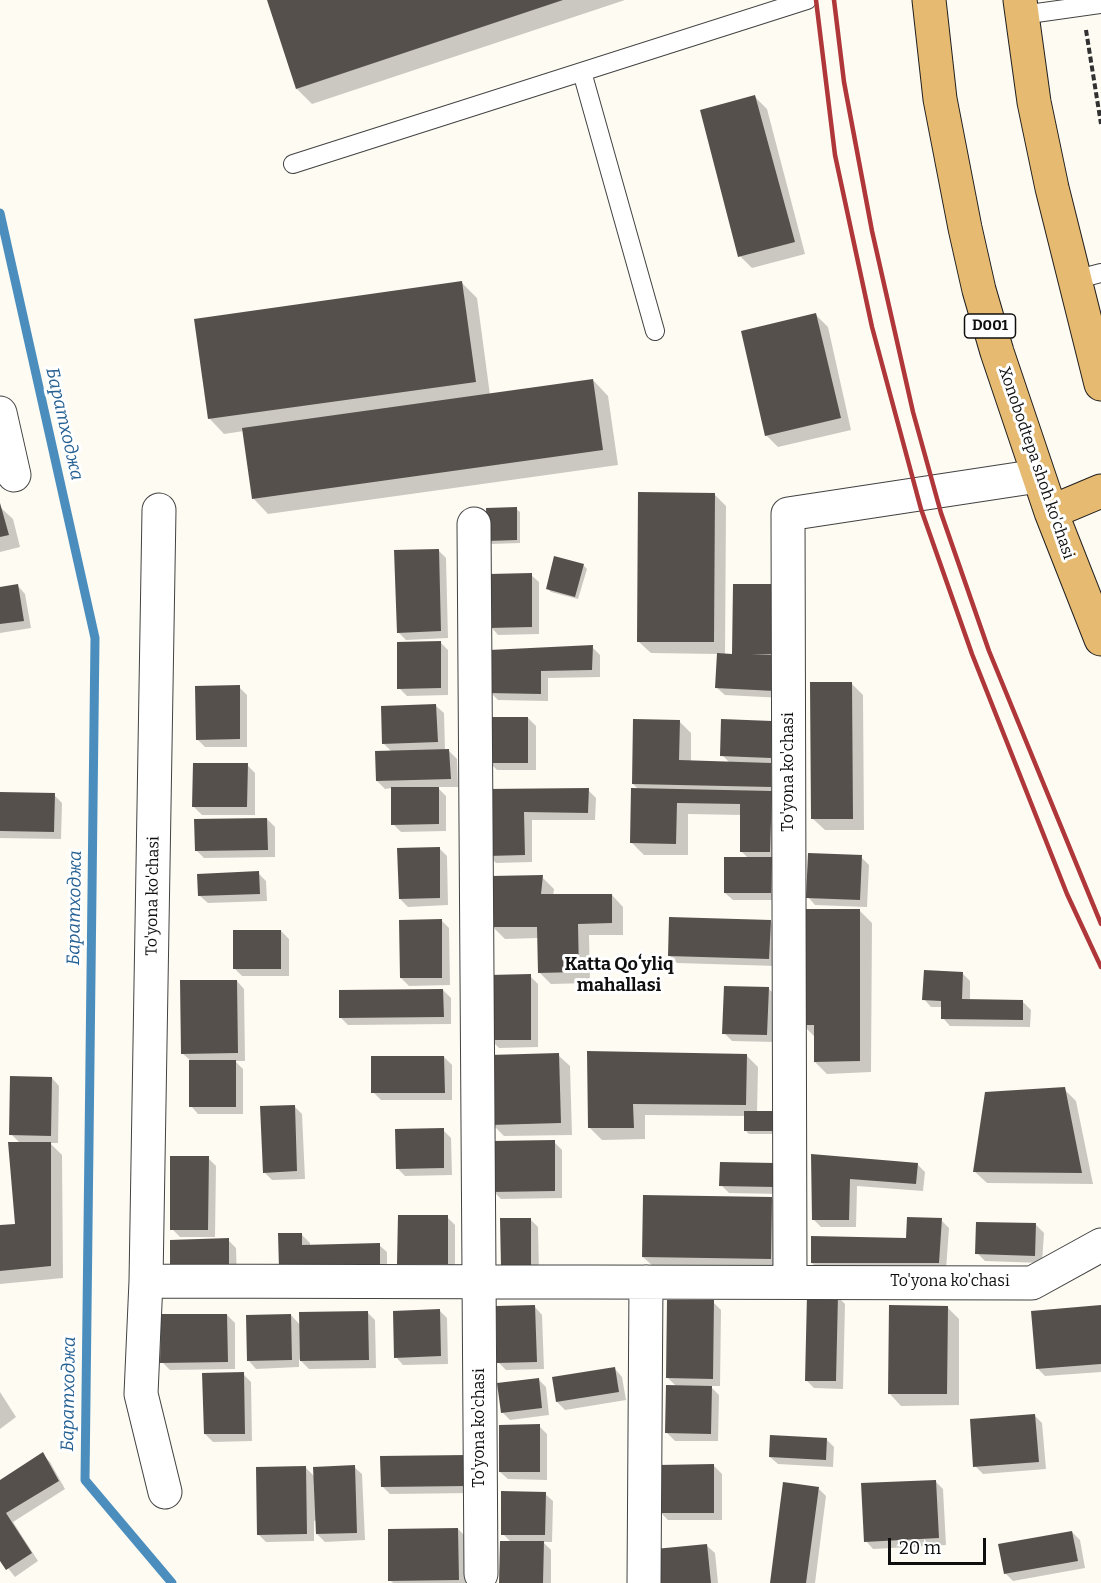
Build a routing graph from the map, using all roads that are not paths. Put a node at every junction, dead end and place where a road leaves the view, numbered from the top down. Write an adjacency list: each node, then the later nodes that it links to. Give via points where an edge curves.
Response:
1 (807, 0): 5 (lane)
2 (929, 0): 12 (highway, Xonobodtepa shoh ko'chasi / D001, via 940,99 979,290)
3 (1101, 4): 4 (lane)
4 (1021, 7): 7 (highway, via 1034,102)
5 (582, 72): 6 (lane); 8 (lane)
6 (293, 164)
7 (1087, 276): 9 (highway)
8 (655, 331)
9 (1101, 384)
10 (0, 413): 11 (street)
11 (15, 475)
12 (1038, 476): 15 (highway, Xonobodtepa shoh ko'chasi / D001); 22 (street, To'yona ko'chasi, via 788,514)
13 (1101, 490): 15 (highway)
14 (159, 510): 19 (street, To'yona ko'chasi)
15 (1051, 512): 17 (highway, Xonobodtepa shoh ko'chasi / D001)
16 (474, 524): 20 (street, To'yona ko'chasi)
17 (1101, 639)
18 (1101, 1245): 22 (street, To'yona ko'chasi, via 1032,1283)
19 (147, 1281): 20 (street, To'yona ko'chasi); 23 (street, To'yona ko'chasi, via 141,1394)
20 (480, 1282): 21 (street, To'yona ko'chasi); 24 (street, To'yona ko'chasi)
21 (646, 1282): 22 (street, To'yona ko'chasi); 25 (street)
22 (790, 1282)
23 (165, 1492)
24 (481, 1574)
25 (644, 1583)

